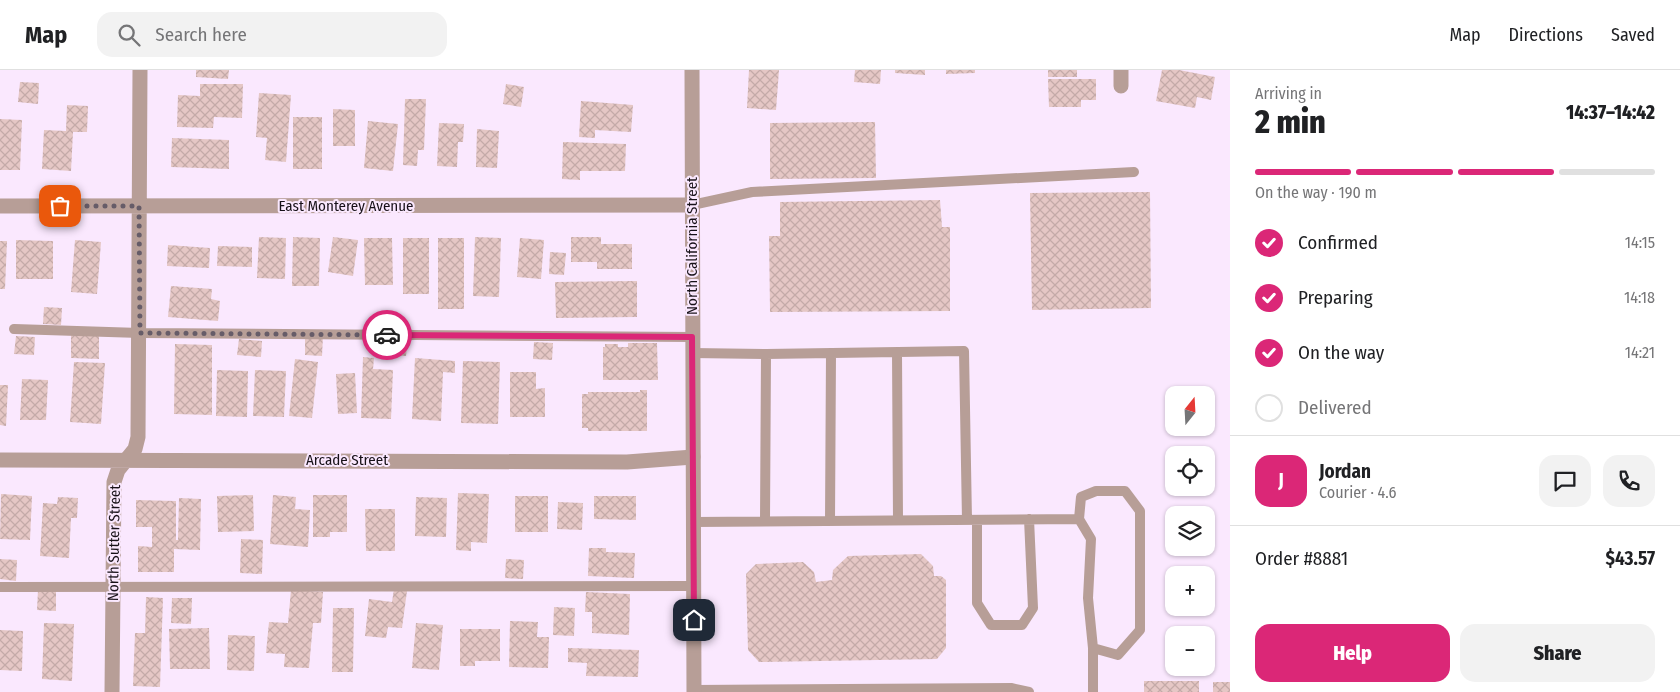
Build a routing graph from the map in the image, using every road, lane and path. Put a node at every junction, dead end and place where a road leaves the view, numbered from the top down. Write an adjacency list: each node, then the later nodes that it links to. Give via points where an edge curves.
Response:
1 (140, 70): 8 (street, North Sutter Street)
2 (692, 70): 6 (street, North California Street)
3 (1121, 70): 4 (street)
4 (1122, 86)
5 (1134, 172): 6 (lane, via 752,192)
6 (692, 205): 8 (street, East Monterey Avenue); 11 (street, North California Street)
7 (0, 206): 8 (street, East Monterey Avenue)
8 (139, 206): 10 (street, North Sutter Street)
9 (14, 330): 10 (lane)
10 (140, 333): 11 (lane); 18 (street, North Sutter Street, via 138,437 135,449)
11 (692, 337): 13 (street, North California Street)
12 (897, 352): 14 (lane); 21 (lane); 22 (lane, via 964,351)
13 (692, 353): 15 (lane); 16 (street, North California Street)
14 (832, 353): 15 (lane); 23 (lane)
15 (766, 354): 25 (lane)
16 (693, 457): 18 (street, Arcade Street, via 628,462); 24 (street, North California Street)
17 (0, 460): 18 (street, Arcade Street)
18 (126, 460): 28 (street, North Sutter Street, via 114,482)
19 (1029, 519): 20 (lane); 22 (lane); 22 (lane, via 1033,608 1022,625 991,624 977,603)
20 (1079, 519): 29 (lane, via 1091,539 1088,598); 29 (lane, via 1081,497 1096,491 1125,491 1140,512 1140,630 1118,655)
21 (898, 520): 22 (lane); 23 (lane)
22 (972, 520)
23 (830, 521): 25 (lane)
24 (694, 522): 25 (lane); 26 (street, North California Street)
25 (765, 522)
26 (694, 586): 28 (lane); 32 (street, North California Street)
27 (0, 587): 28 (lane)
28 (113, 588): 34 (street, North Sutter Street)
29 (1092, 648): 36 (lane)
30 (856, 690): 31 (lane); 33 (lane)
31 (983, 690): 35 (lane, via 1012,688)
32 (694, 691): 33 (lane)
33 (757, 691)
34 (112, 692)
35 (1028, 692)
36 (1093, 692)

